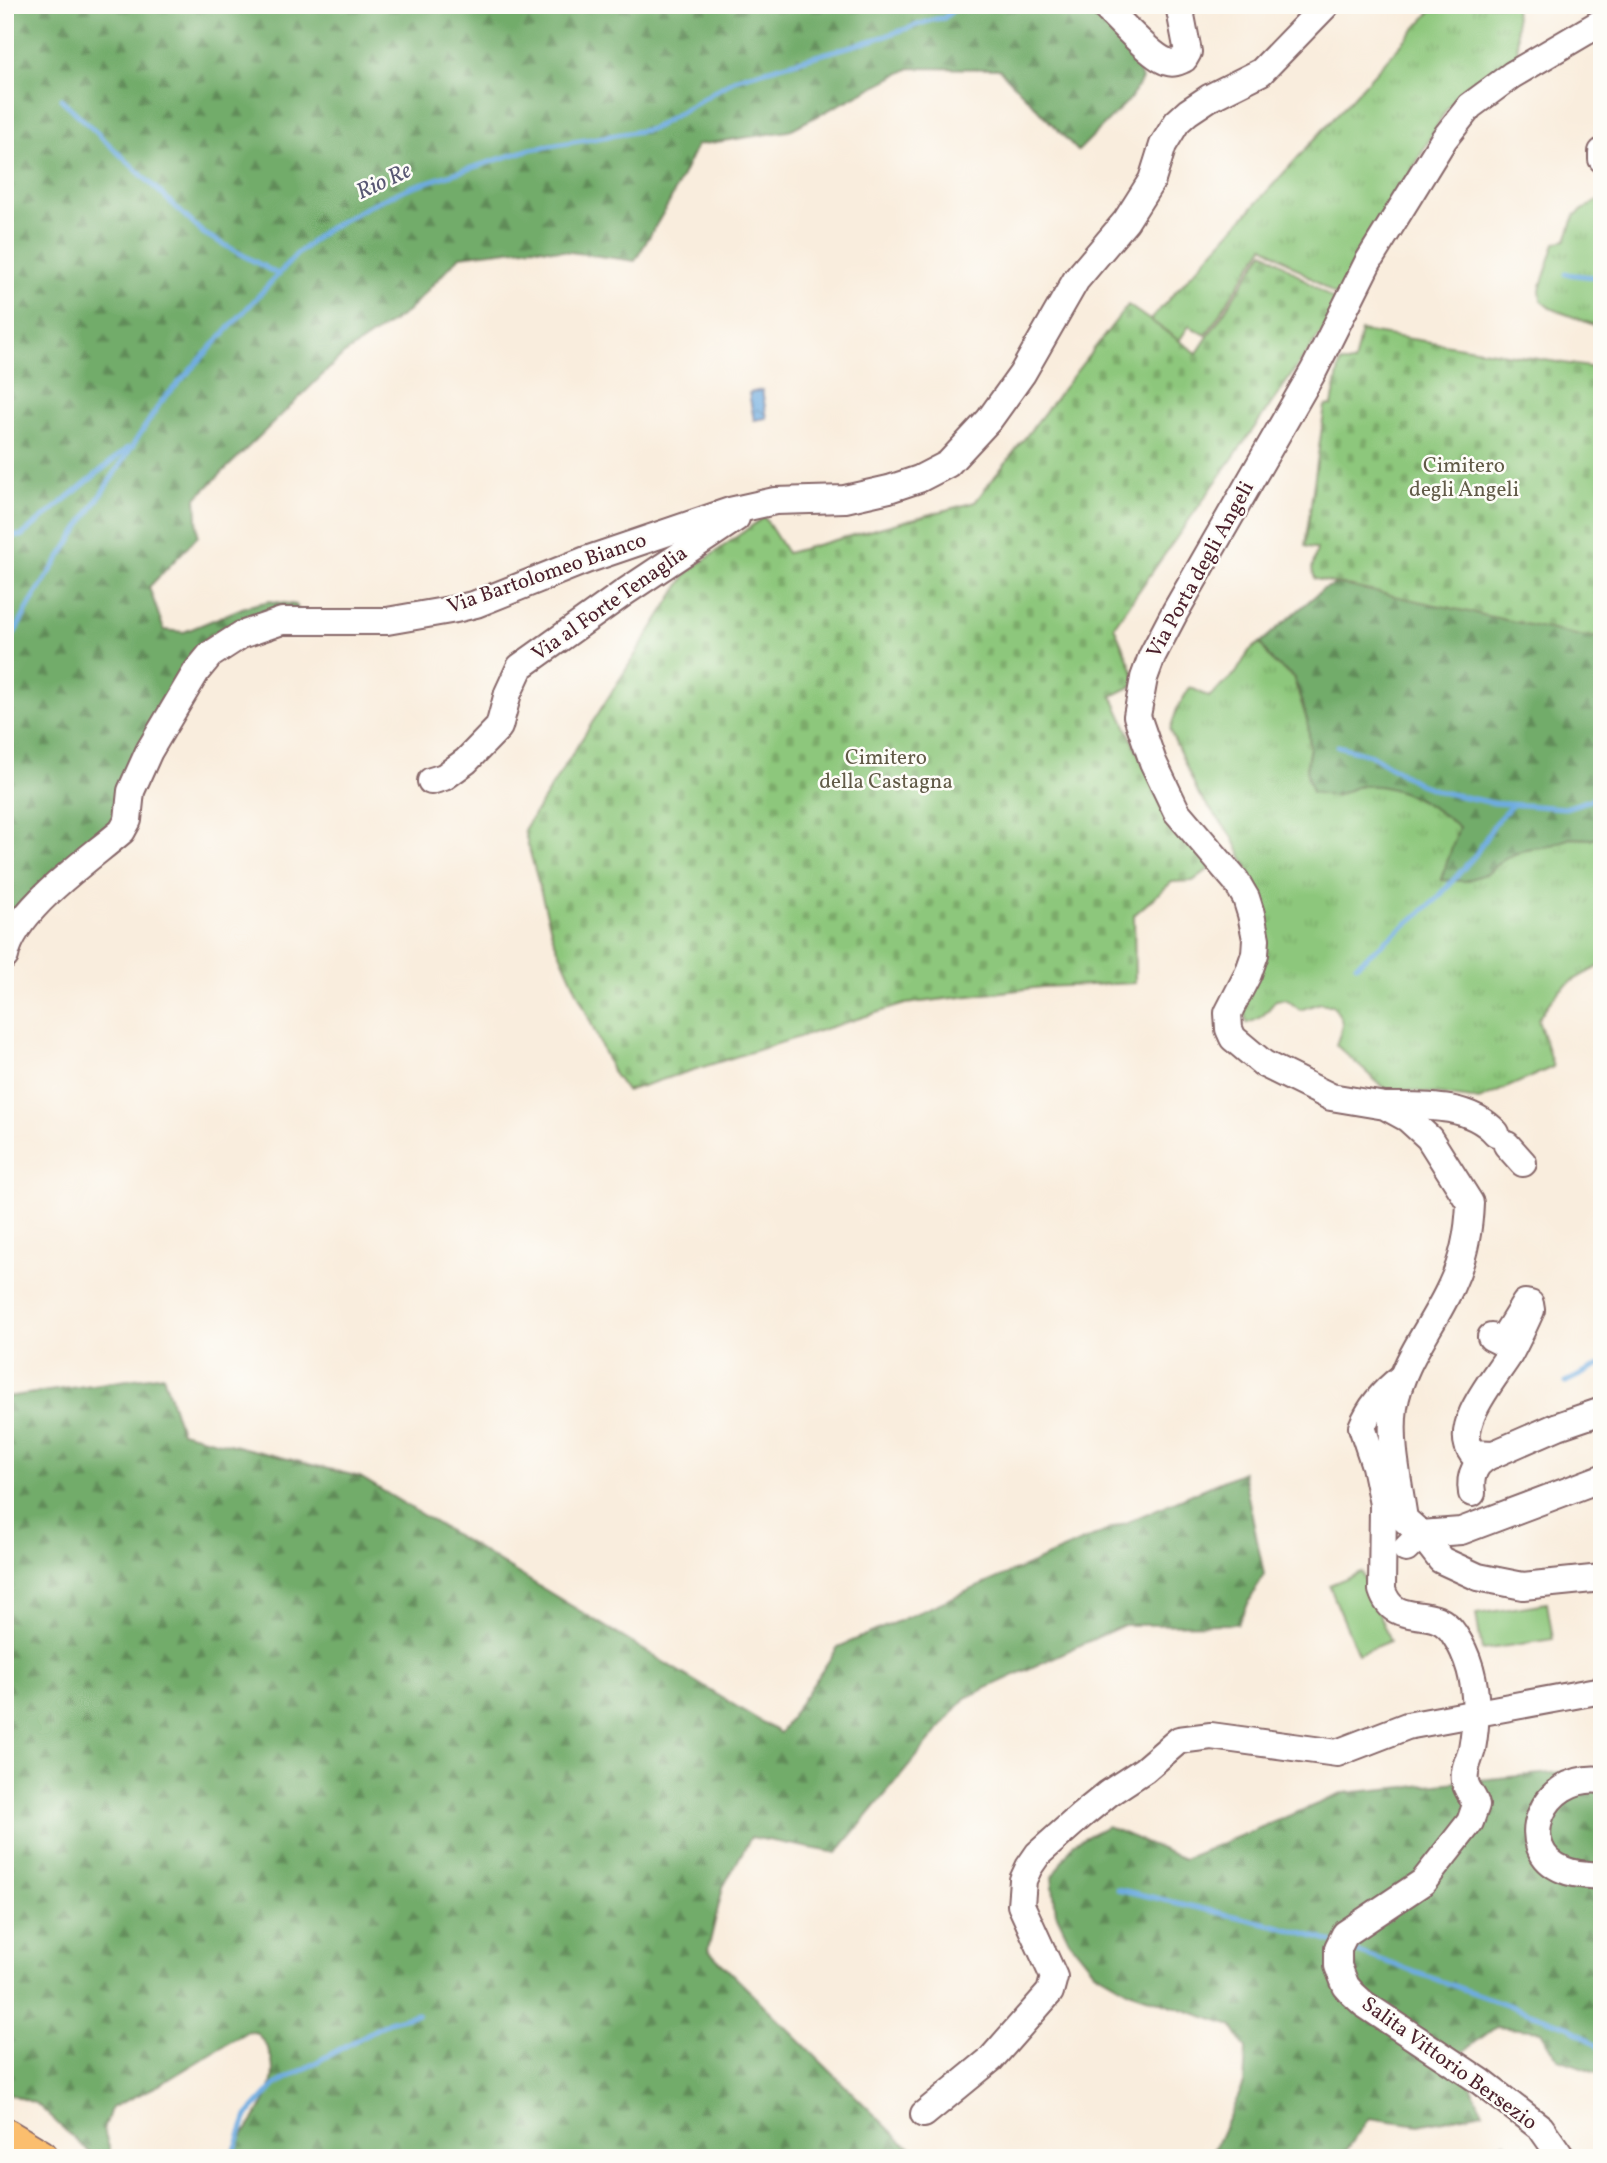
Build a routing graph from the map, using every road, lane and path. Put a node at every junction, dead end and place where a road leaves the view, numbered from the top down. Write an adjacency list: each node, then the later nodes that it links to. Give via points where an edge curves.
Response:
1 (1103, 5): 2 (street, via 1155,54 1173,63 1186,58 1188,52)
2 (1179, 5)
3 (1326, 5): 7 (street, via 1262,72 1209,98 1177,122 1163,145 1152,180 1126,221 1076,280 1022,374 955,457 931,474 890,489 845,499)
4 (1602, 22): 11 (street, Via Porta degli Angeli, via 1501,83 1470,106 1444,139 1368,262 1314,370 1175,612 1152,656 1139,699 1141,730 1177,813 1236,881 1254,926 1255,954 1227,1020 1233,1038 1264,1064 1331,1097)
5 (1602, 152): 6 (street)
6 (1602, 159)
7 (766, 503): 8 (street, via 760,490); 9 (street, Via al Forte Tenaglia, via 625,592 520,667 499,727 466,761); 10 (street, Via Bartolomeo Bianco, via 586,560 476,604 387,621 282,621 224,644 196,672 149,751 131,791 122,831 40,901 13,932)
8 (691, 507)
9 (431, 781)
10 (5, 956)
11 (1385, 1105): 12 (street, Via Porta degli Angeli, via 1465,1112 1490,1126); 14 (street, Via Porta degli Angeli, via 1429,1138 1470,1203 1463,1253 1452,1285)
12 (1509, 1147)
13 (1492, 1337): 16 (street, via 1501,1342 1525,1303 1530,1304 1510,1354 1484,1392 1466,1434 1472,1453)
14 (1402, 1377): 19 (street, via 1393,1437 1404,1519); 22 (street, Salita Vittorio Bersezio, via 1365,1419 1363,1434 1383,1504 1382,1590 1395,1612 1434,1617 1455,1635 1475,1690)
15 (1602, 1411): 16 (street)
16 (1494, 1454): 18 (street, via 1475,1467 1469,1478)
17 (1602, 1478): 19 (street, via 1461,1531)
18 (1472, 1493)
19 (1413, 1541): 20 (street, via 1478,1577 1523,1586)
20 (1602, 1578)
21 (1602, 1690): 22 (street)
22 (1477, 1714): 25 (street, via 1408,1726 1337,1753 1211,1736 1179,1740 1083,1815 1029,1867 1021,1905 1052,1970 1054,1984 991,2059); 28 (street, Salita Vittorio Bersezio, via 1464,1779 1476,1805 1474,1816 1423,1882 1345,1934 1338,1948 1338,1966 1346,1986 1364,2004 1521,2112 1541,2128)
23 (1602, 1780): 24 (street, via 1581,1779 1559,1789 1544,1808 1537,1830 1544,1853 1560,1869)
24 (1602, 1876)
25 (924, 2114)
26 (5, 2137): 27 (highway)
27 (40, 2158)
28 (1563, 2158)

